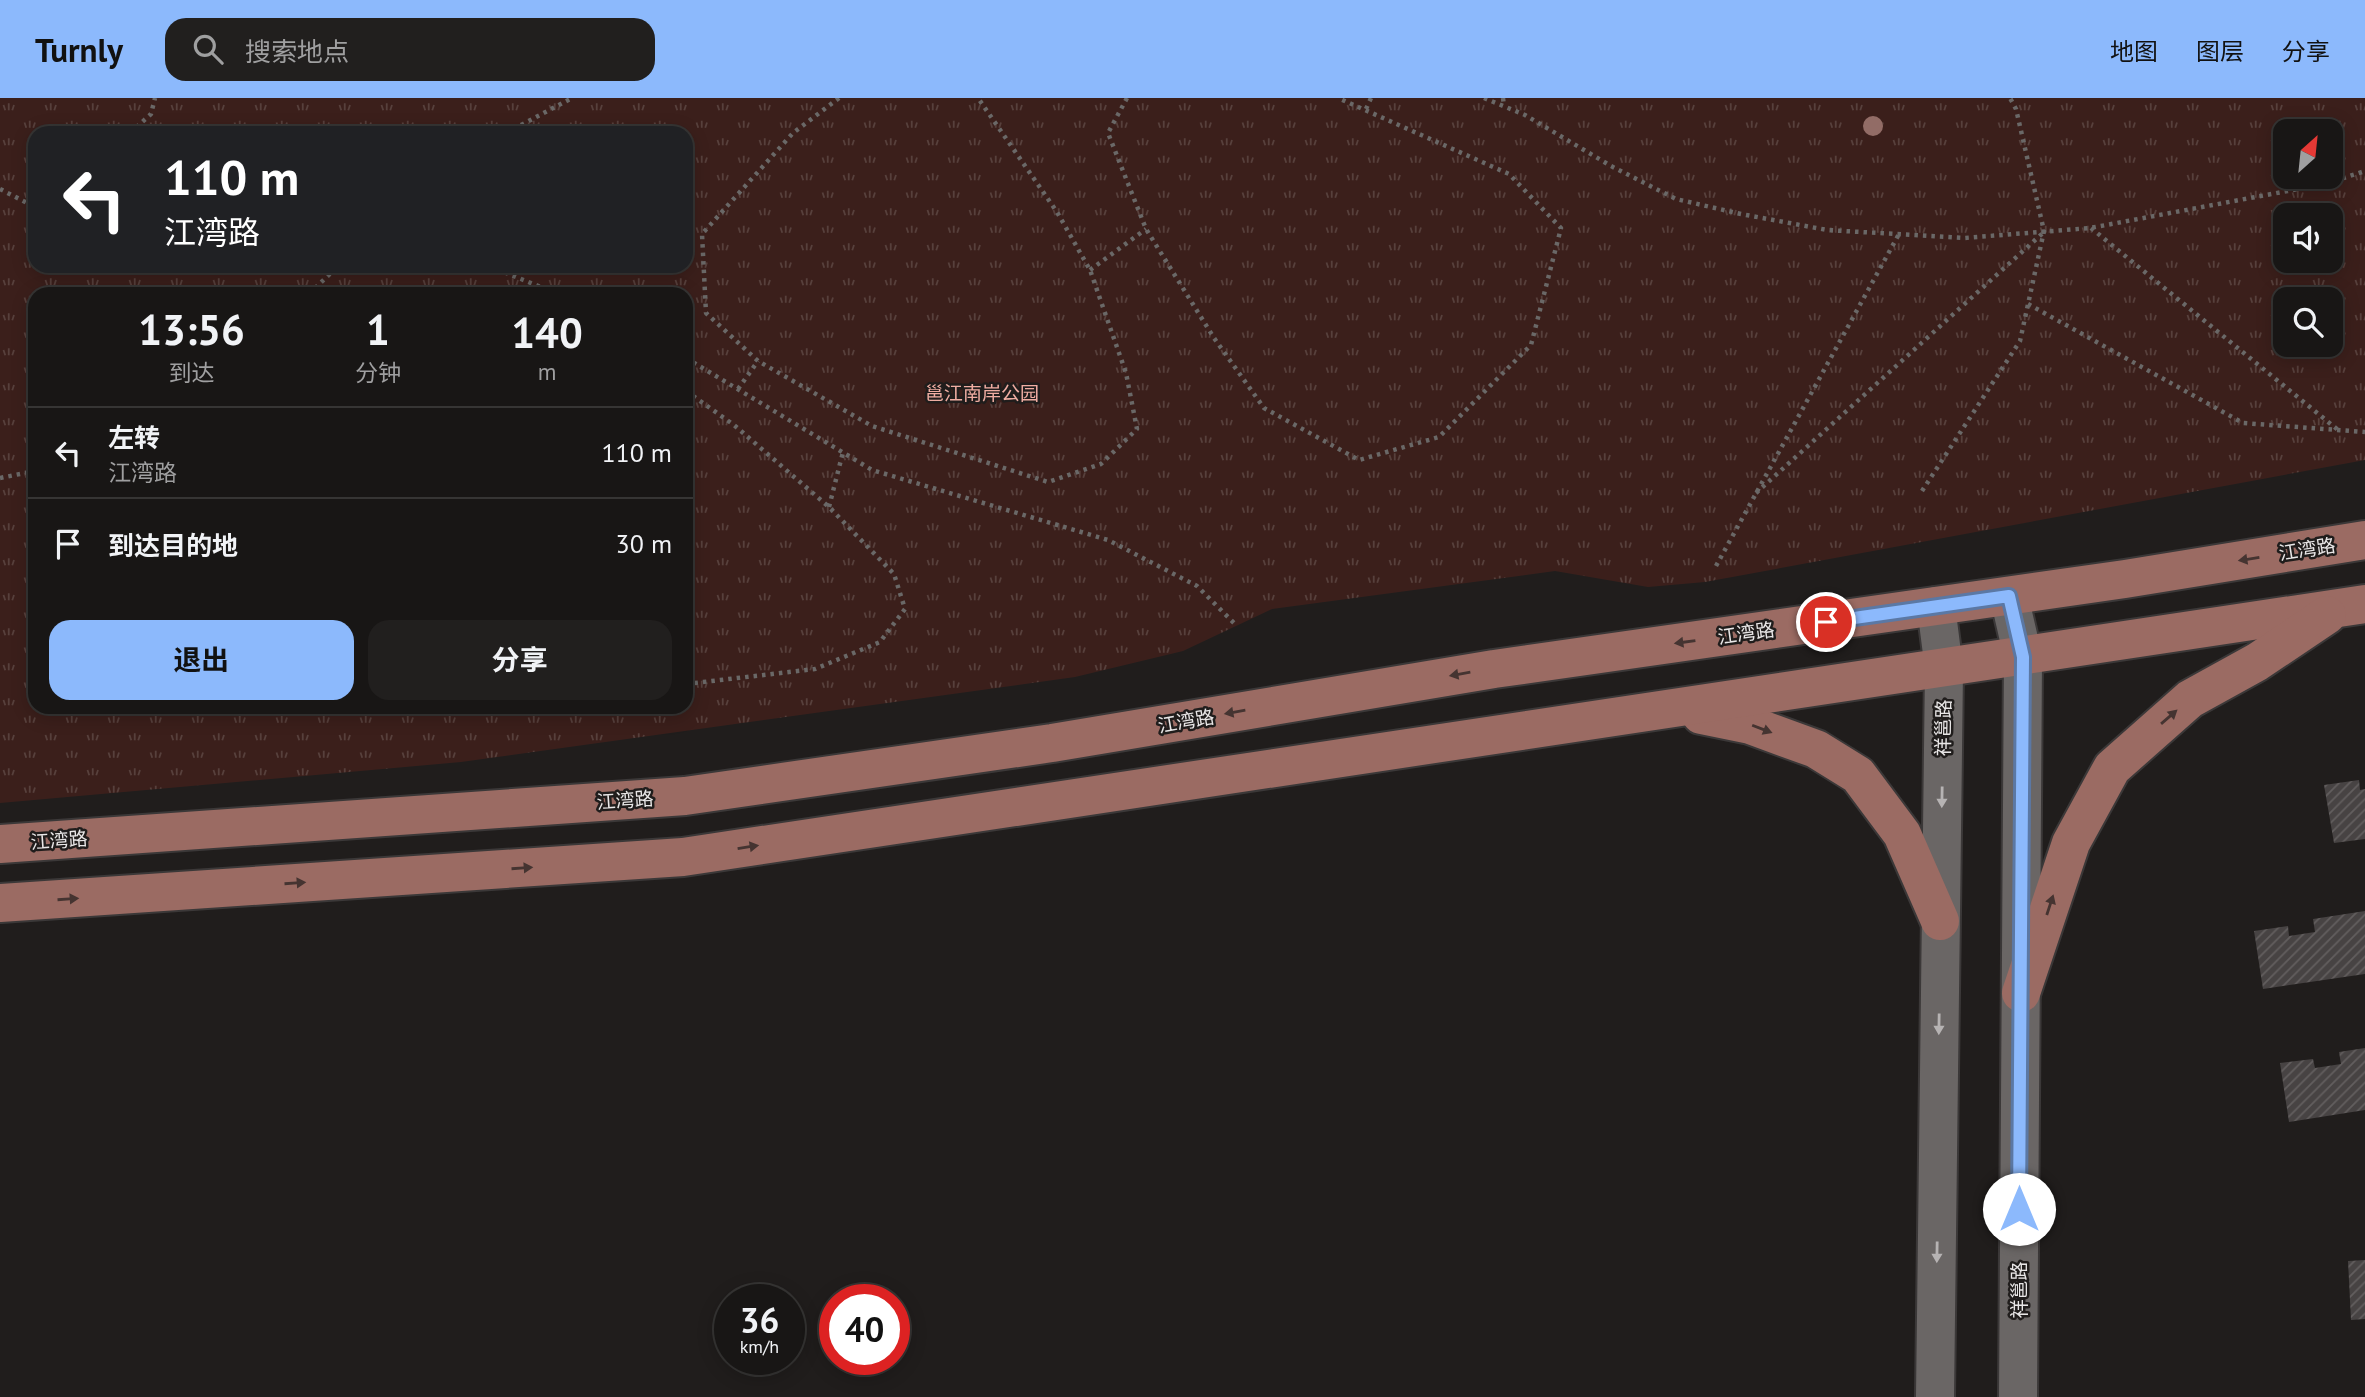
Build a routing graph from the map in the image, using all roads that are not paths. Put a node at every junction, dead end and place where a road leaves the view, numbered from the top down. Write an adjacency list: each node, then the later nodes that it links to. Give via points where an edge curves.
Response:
1 (2365, 540): 2 (main road, 江湾路, one-way to 2)
2 (2009, 596): 3 (main road, 江湾路); 5 (street, 祥邕路)
3 (1936, 606): 6 (street, 祥邕路); 8 (main road, 江湾路, one-way to 8, via 1494,668 1052,743 685,796)
4 (2351, 606): 5 (main road); 11 (main road, one-way to 4, via 2071,843 2112,768 2190,699)
5 (2023, 657): 6 (main road); 11 (street, 祥邕路)
6 (1944, 669): 7 (main road); 10 (street, 祥邕路, one-way to 10)
7 (1671, 709): 9 (main road, one-way to 7, via 682,857); 10 (main road, one-way to 10, via 1750,724 1816,749 1858,775 1902,834)
8 (0, 844)
9 (0, 903)
10 (1940, 921): 12 (street, 祥邕路, one-way to 12)
11 (2021, 993): 13 (street, 祥邕路)
12 (1935, 1397)
13 (2018, 1397)

